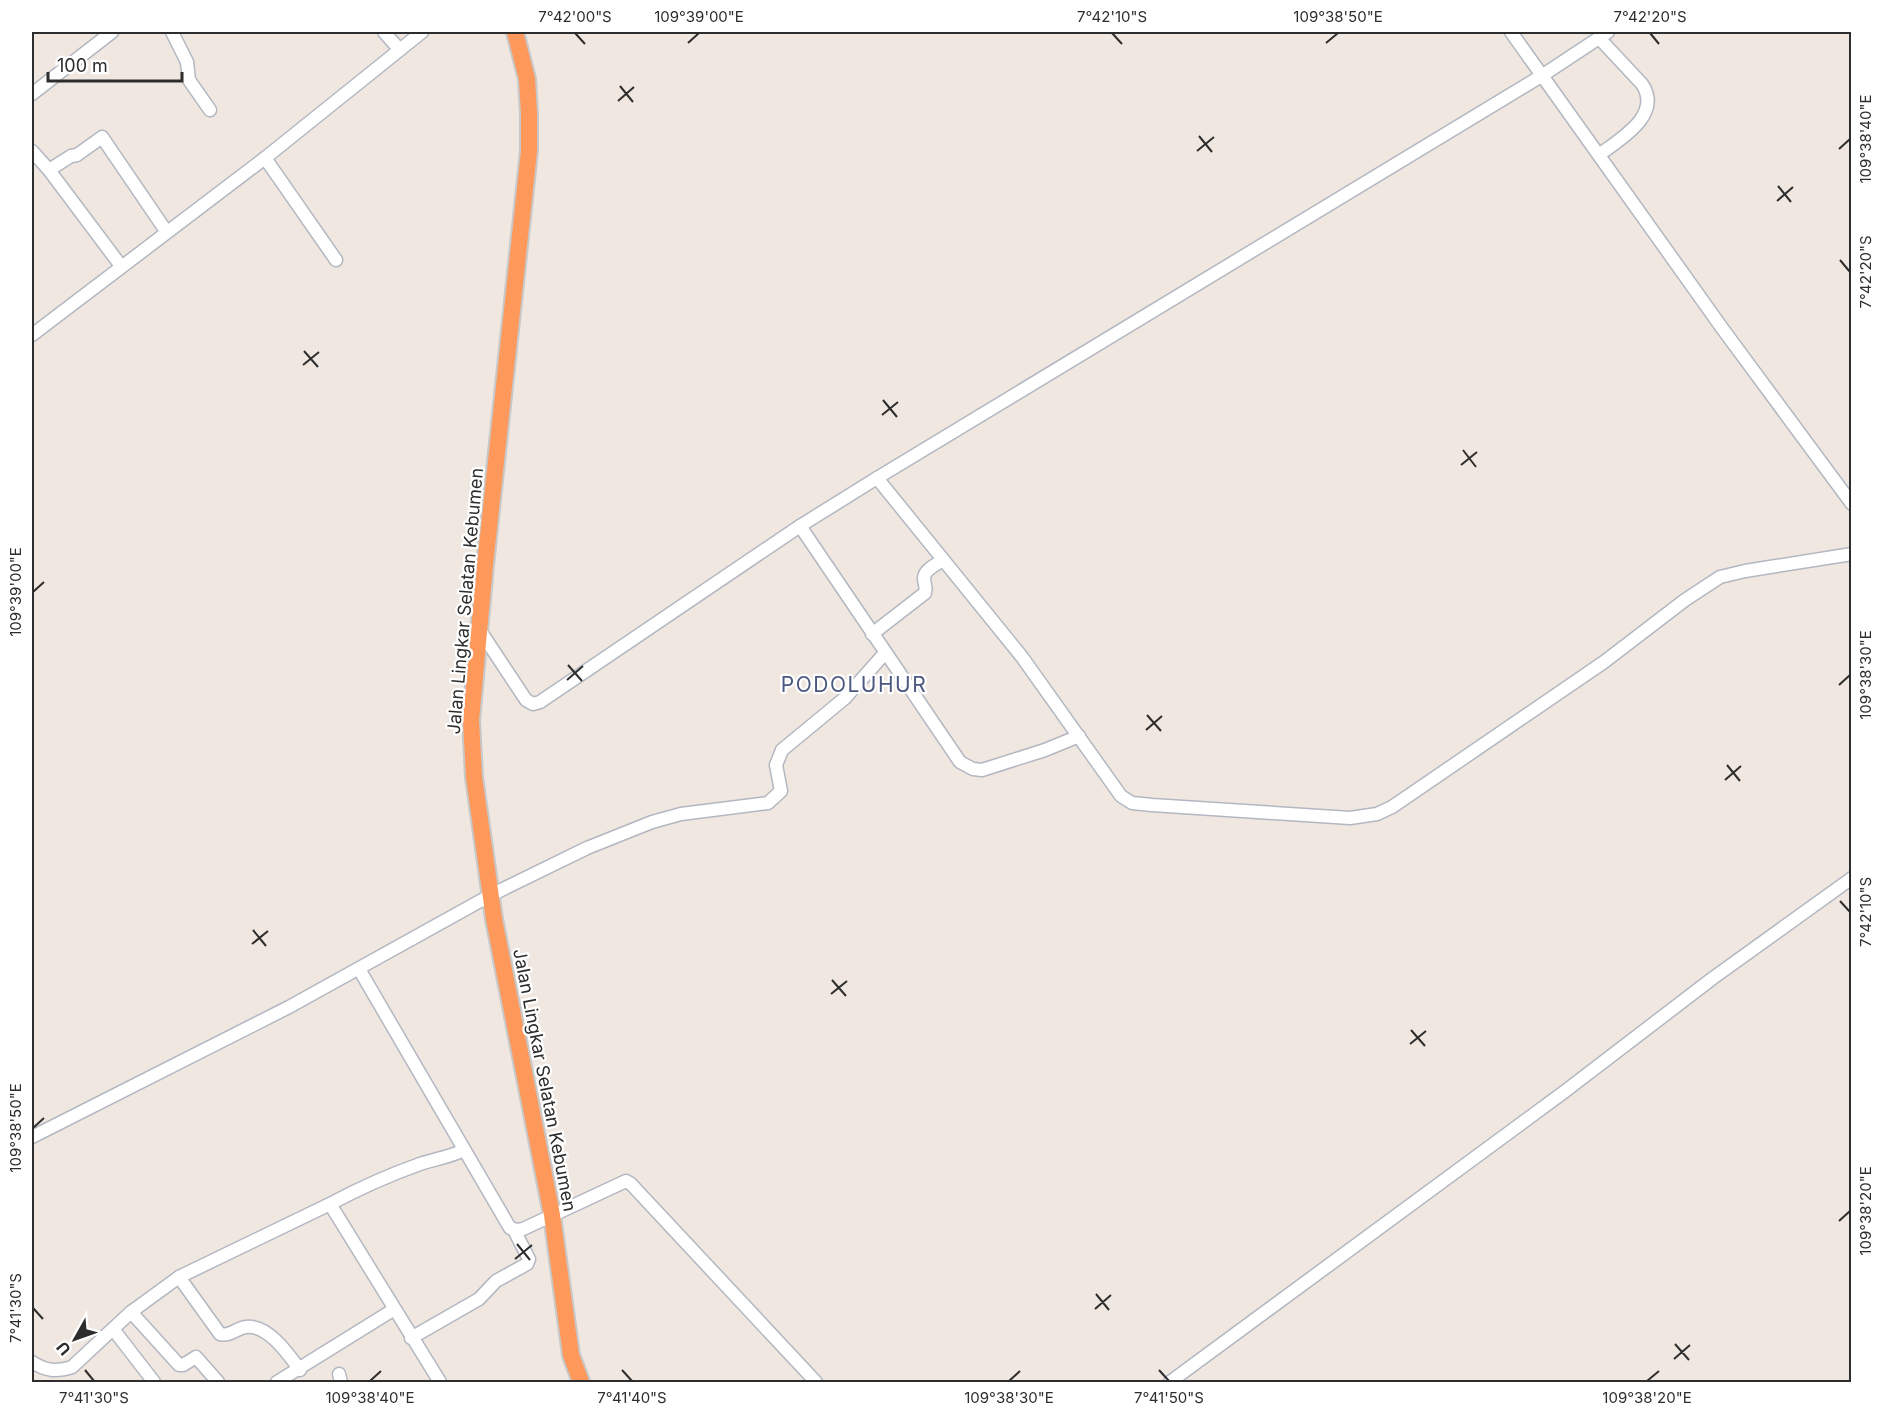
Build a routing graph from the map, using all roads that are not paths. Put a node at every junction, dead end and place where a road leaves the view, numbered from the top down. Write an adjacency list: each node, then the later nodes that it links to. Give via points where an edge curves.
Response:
1 (112, 32): 10 (street)
2 (172, 32): 11 (street, via 187,62 189,80)
3 (384, 32): 8 (street)
4 (422, 32): 8 (street)
5 (515, 32): 25 (highway, Jalan Lingkar Selatan Kebumen, via 526,79 529,151)
6 (1510, 32): 9 (street)
7 (1604, 35): 9 (street); 13 (street, via 1642,84 1648,99 1647,108 1634,128)
8 (399, 49): 14 (street)
9 (1542, 75): 13 (street); 20 (street)
10 (32, 94)
11 (210, 110)
12 (32, 152): 15 (street)
13 (1599, 155): 21 (street)
14 (265, 158): 16 (street); 17 (street)
15 (49, 170): 16 (street, via 102,137); 18 (street)
16 (166, 231): 18 (street)
17 (336, 260)
18 (121, 266): 19 (street)
19 (32, 335)
20 (877, 478): 22 (street); 24 (street)
21 (1851, 504)
22 (800, 526): 25 (street, via 540,702 526,700); 26 (street)
23 (1851, 554): 28 (street, via 1720,577 1604,662 1377,814 1350,818 1132,803 1121,796)
24 (943, 560): 26 (street, via 926,573 925,593); 28 (street, via 1016,649)
25 (479, 629): 30 (highway, Jalan Lingkar Selatan Kebumen, via 471,720 474,777)
26 (872, 634): 27 (street)
27 (885, 653): 28 (street, via 966,766 982,770); 30 (street, via 845,698 782,750 776,765 781,790 768,803 681,814 652,822 586,848)
28 (1079, 736)
29 (1851, 878): 50 (street)
30 (491, 897): 31 (street); 35 (highway, Jalan Lingkar Selatan Kebumen)
31 (361, 973): 32 (street); 33 (street)
32 (32, 1137)
33 (464, 1150): 34 (street, via 414,1166); 36 (street)
34 (330, 1204): 37 (street); 38 (street)
35 (552, 1215): 36 (street); 48 (highway, Jalan Lingkar Selatan Kebumen, via 571,1354); 49 (street, via 623,1181 631,1184)
36 (514, 1230): 41 (street, via 529,1259 527,1264 496,1281 479,1299)
37 (179, 1277): 39 (street); 43 (street, via 220,1334 247,1327 258,1329 284,1348)
38 (393, 1310): 41 (street); 43 (street)
39 (131, 1312): 40 (street); 45 (street, via 179,1365 196,1357)
40 (113, 1329): 42 (street, via 72,1367 52,1371); 44 (street)
41 (411, 1338): 47 (street)
42 (32, 1362)
43 (300, 1370): 46 (street)
44 (154, 1383)
45 (218, 1383)
46 (277, 1383)
47 (440, 1383)
48 (581, 1383)
49 (816, 1383)
50 (1170, 1383)

